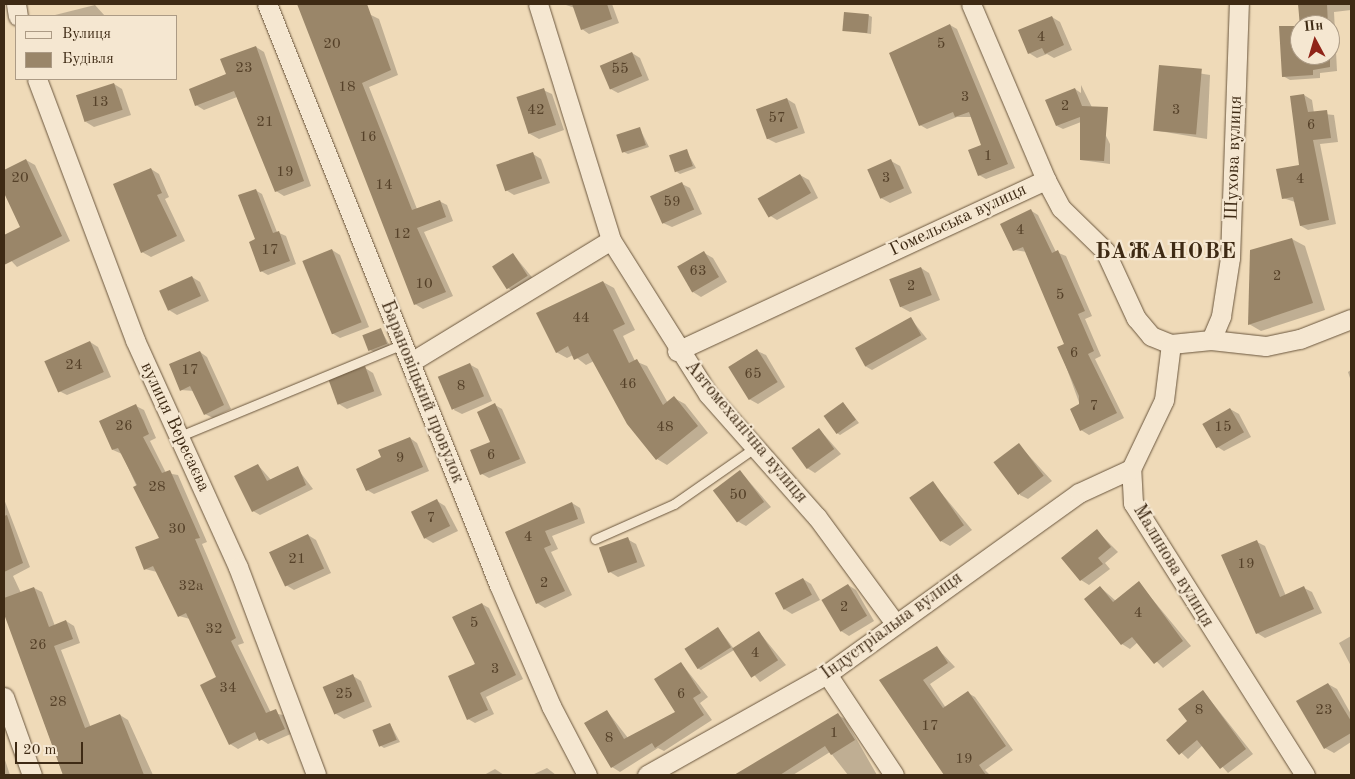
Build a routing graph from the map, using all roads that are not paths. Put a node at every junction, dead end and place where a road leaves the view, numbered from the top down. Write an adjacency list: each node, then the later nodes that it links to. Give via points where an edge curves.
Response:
1 (267, 4): 10 (street, Барановіцький провулок)
2 (538, 4): 7 (street, Автомеханічна вулиця)
3 (971, 4): 6 (street)
4 (1239, 4): 9 (street, Шухова вулиця, via 1230,258 1221,316)
5 (37, 80): 14 (street, вулиця Вересаєва, via 135,340)
6 (1046, 180): 11 (street, Гомельська вулиця, via 1061,208 1105,251 1136,318 1151,336); 12 (street, Гомельська вулиця)
7 (611, 240): 12 (street, Автомеханічна вулиця); 13 (street)
8 (1351, 319): 9 (street, via 1300,339 1266,346)
9 (1211, 340): 11 (street)
10 (403, 344): 13 (street, Барановіцький провулок); 14 (lane)
11 (1171, 344): 16 (street, via 1164,400)
12 (677, 351): 15 (street, Автомеханічна вулиця, via 708,394)
13 (411, 362): 23 (street, Барановіцький провулок, via 503,594 551,706)
14 (180, 436): 22 (street, вулиця Вересаєва, via 238,567)
15 (757, 446): 17 (lane, via 674,504); 18 (street, Автомеханічна вулиця)
16 (1131, 469): 18 (street, Індустріальна вулиця, via 1079,493); 26 (street, Малинова вулиця, via 1137,510)
17 (595, 539)
18 (895, 623): 19 (street, Індустріальна вулиця)
19 (827, 674): 24 (street, Індустріальна вулиця); 25 (street)
20 (4, 697): 21 (street)
21 (32, 775)
22 (316, 775)
23 (587, 775)
24 (647, 775)
25 (894, 775)
26 (1305, 775)

